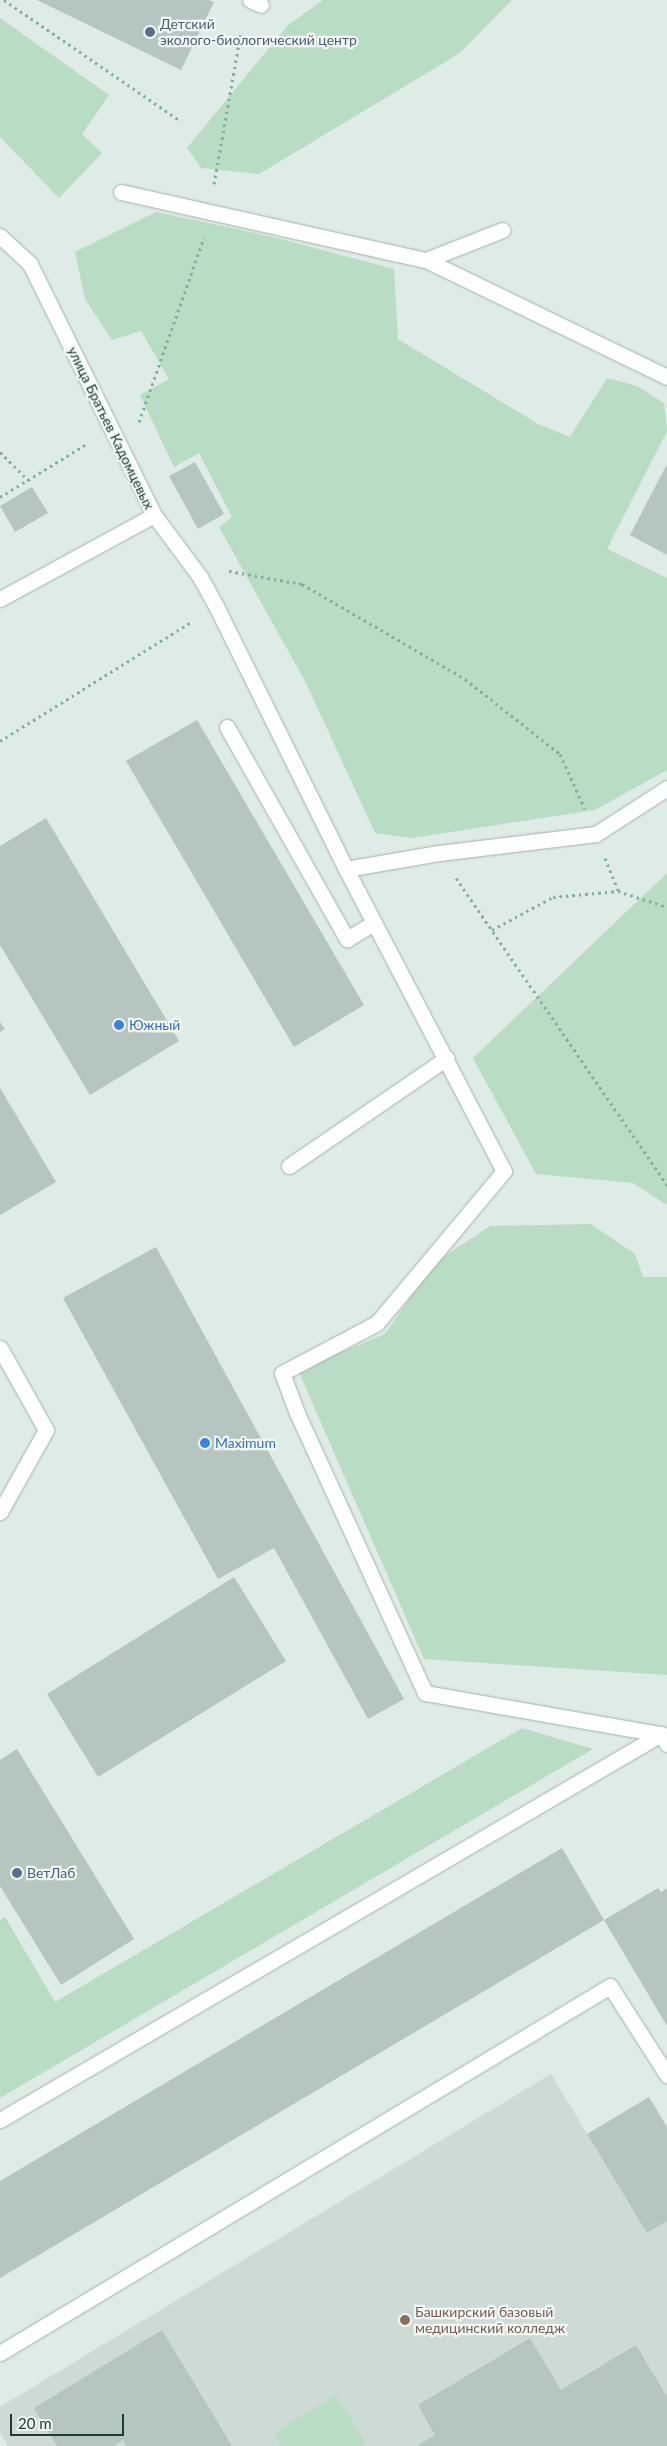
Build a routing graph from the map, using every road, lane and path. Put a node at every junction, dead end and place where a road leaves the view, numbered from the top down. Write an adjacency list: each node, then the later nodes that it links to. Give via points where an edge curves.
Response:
1 (4, 0): 3 (path)
2 (241, 32): 5 (path)
3 (178, 119)
4 (121, 192): 5 (street)
5 (209, 212): 8 (street); 10 (path, via 202,252)
6 (502, 230): 8 (street)
7 (0, 236): 11 (street, улица Братьев Кадомцевых, via 30,264)
8 (426, 260): 9 (street)
9 (667, 377)
10 (139, 424)
11 (112, 428): 13 (path); 15 (street, улица Братьев Кадомцевых)
12 (0, 452): 13 (path)
13 (28, 480): 14 (path)
14 (0, 497)
15 (154, 515): 16 (street); 17 (street, улица Братьев Кадомцевых)
16 (200, 577): 18 (street); 22 (path, via 223,570 302,584 466,679 560,754)
17 (0, 599)
18 (216, 606): 20 (path); 24 (street)
19 (227, 727): 27 (street, via 347,939)
20 (0, 741)
21 (667, 788): 22 (street)
22 (596, 834): 23 (street); 25 (path)
23 (439, 852): 24 (street); 28 (path)
24 (346, 869): 27 (street)
25 (618, 891): 26 (path); 28 (path, via 553,897)
26 (667, 907)
27 (374, 923): 29 (street)
28 (492, 930): 31 (path)
29 (447, 1058): 30 (street); 34 (street, via 504,1171 377,1323 282,1373 425,1694)
30 (288, 1166)
31 (667, 1185)
32 (0, 1348): 33 (street, via 46,1430)
33 (0, 1512)
34 (664, 1739): 36 (street)
35 (667, 2075): 37 (street, via 610,1986)
36 (0, 2120)
37 (0, 2353)

